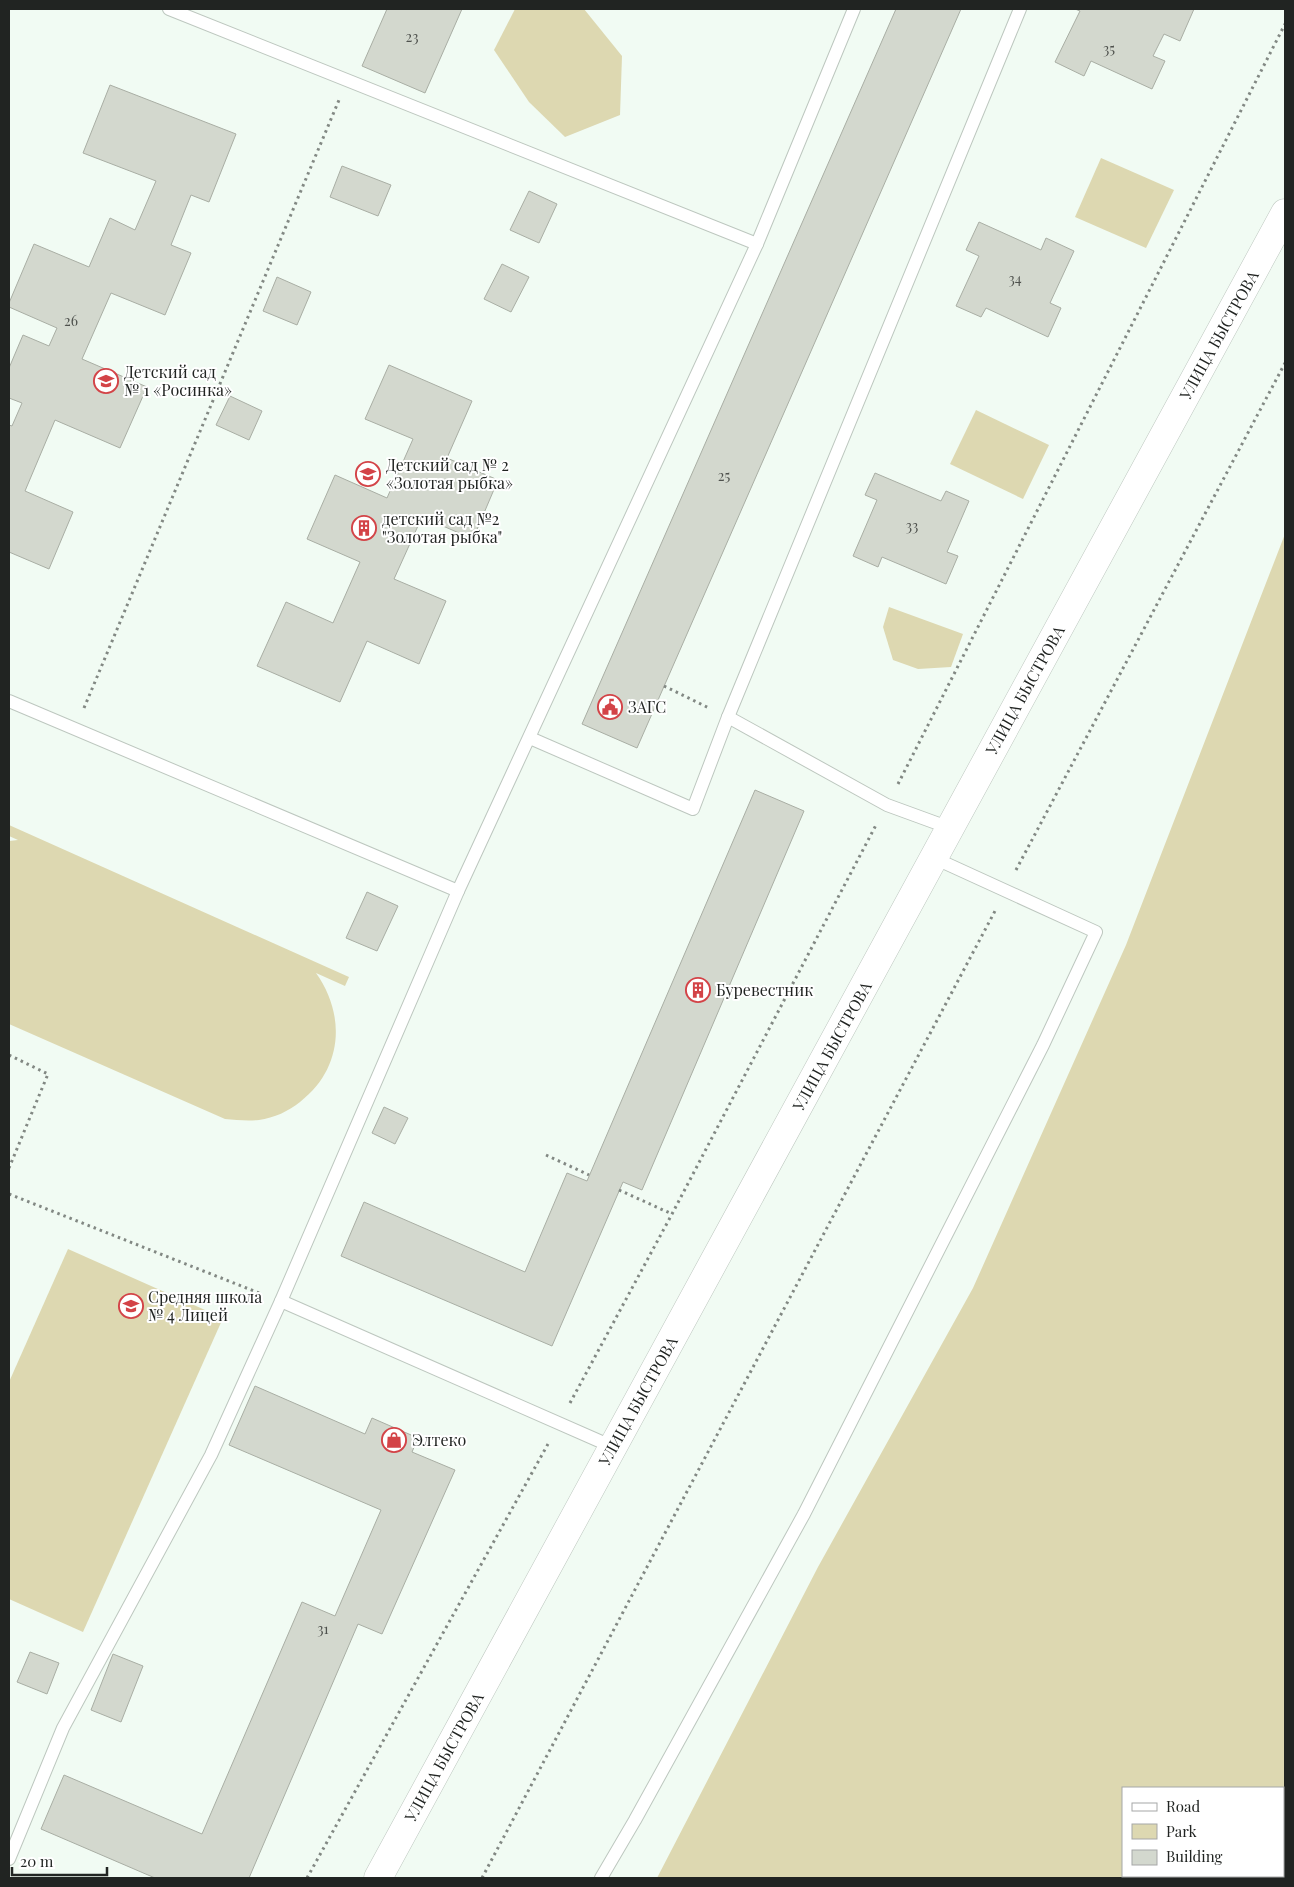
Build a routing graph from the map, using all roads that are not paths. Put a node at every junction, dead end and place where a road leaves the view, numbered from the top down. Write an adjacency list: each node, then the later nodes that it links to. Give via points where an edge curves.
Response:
1 (169, 9): 5 (lane)
2 (854, 9): 5 (lane)
3 (1020, 9): 7 (lane)
4 (1285, 213): 9 (street, УЛИЦА БЫСТРОВА)
5 (757, 244): 8 (lane)
6 (9, 701): 11 (lane)
7 (728, 717): 8 (lane, via 693,810); 9 (lane, via 887,805)
8 (530, 738): 11 (lane)
9 (950, 828): 10 (street, УЛИЦА БЫСТРОВА)
10 (934, 858): 13 (street, УЛИЦА БЫСТРОВА); 16 (lane, via 1096,932 1043,1045 804,1514)
11 (458, 891): 12 (lane)
12 (281, 1301): 13 (lane); 14 (lane, via 211,1455 63,1728)
13 (613, 1447): 15 (street, УЛИЦА БЫСТРОВА)
14 (9, 1859)
15 (378, 1878)
16 (601, 1878)

